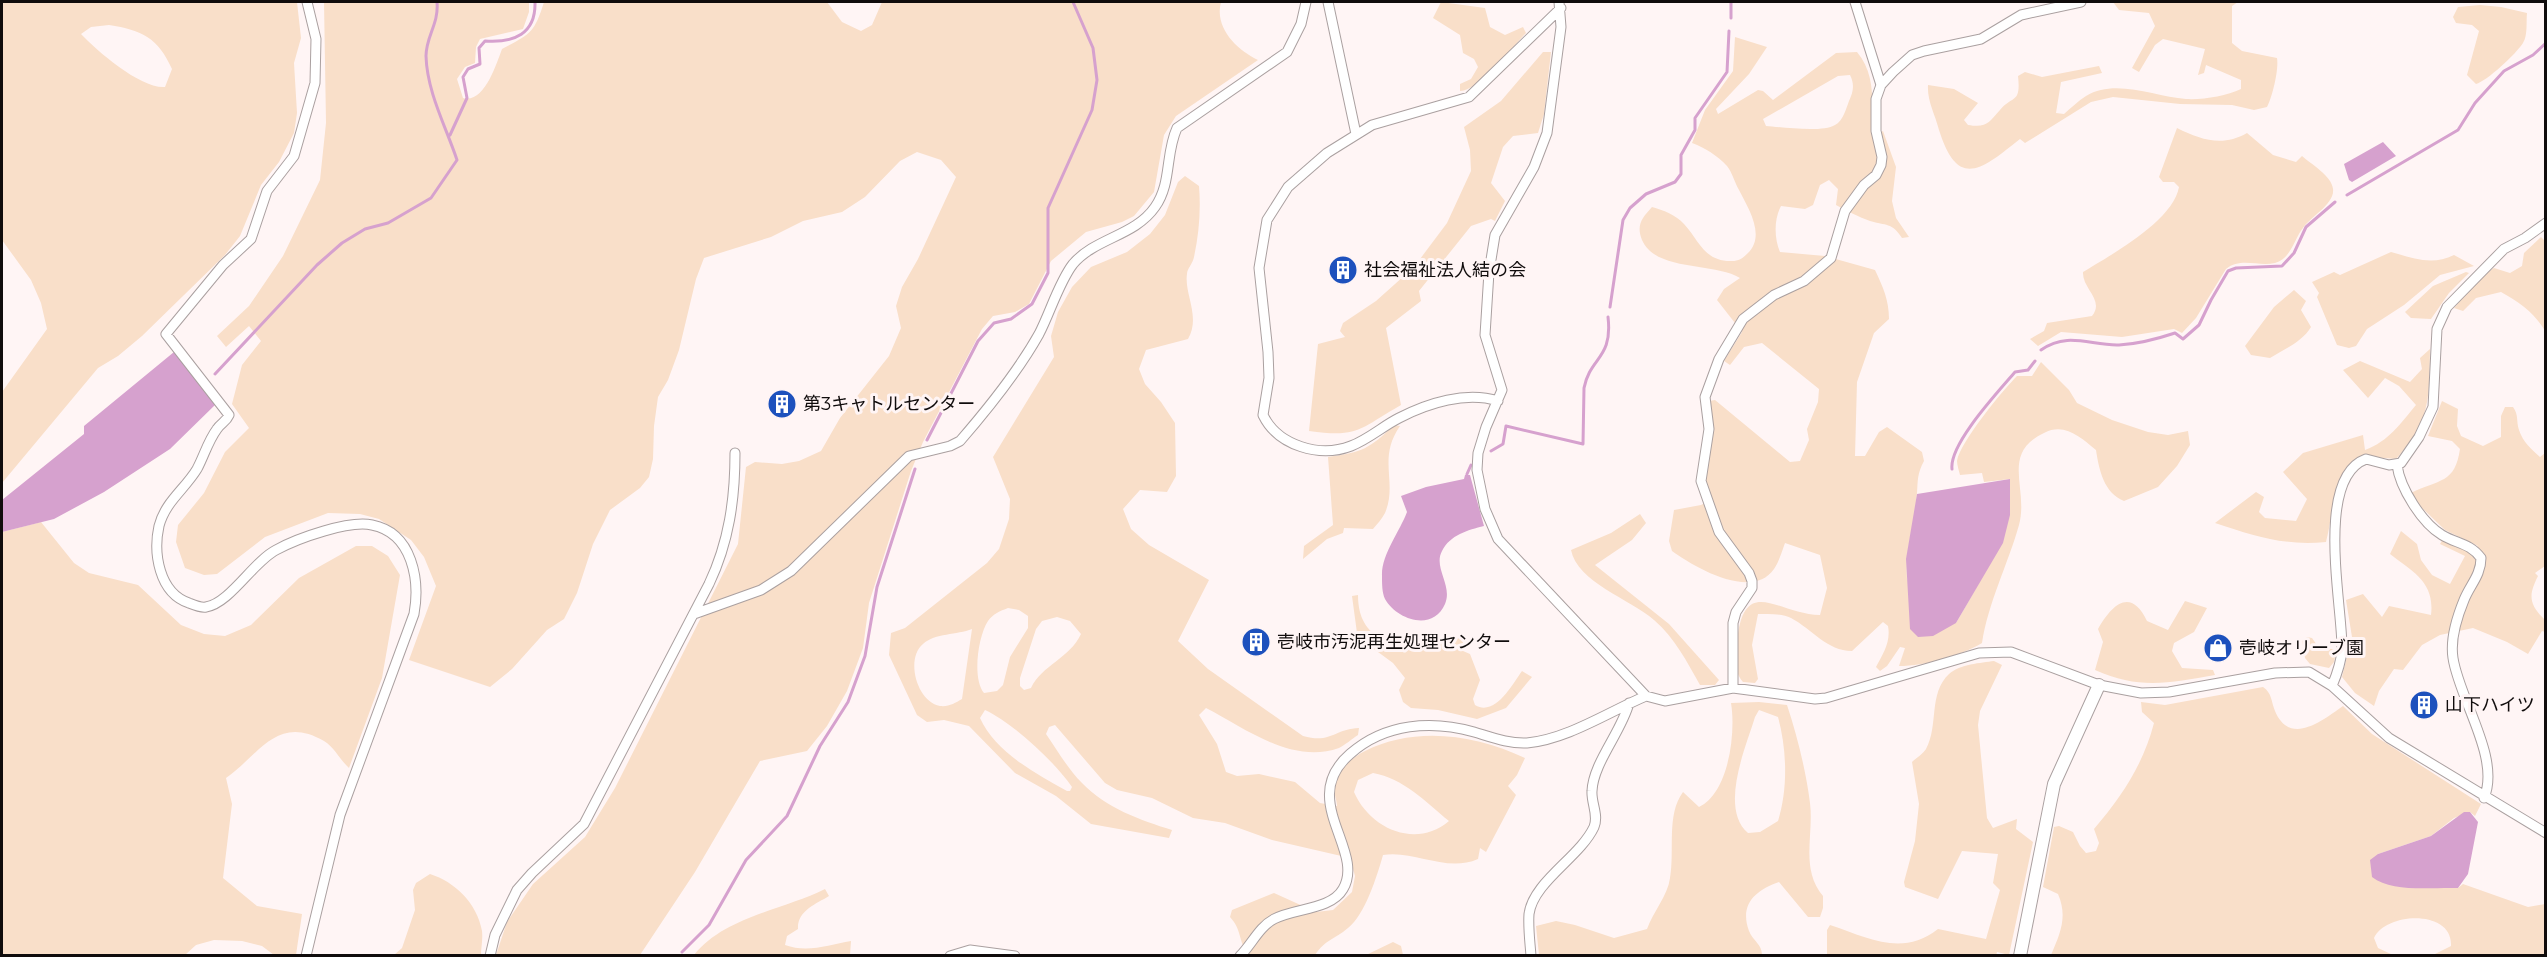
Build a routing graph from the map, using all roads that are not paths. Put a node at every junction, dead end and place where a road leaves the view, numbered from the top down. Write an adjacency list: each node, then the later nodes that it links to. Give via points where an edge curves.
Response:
1 (307, 2): 21 (street, via 316,39 315,83 294,156 267,191 251,240 223,265 165,334 229,415 190,480 167,505 158,529 159,568 171,593 206,607 223,598 256,564 277,549 351,525 374,525 393,536 415,570 414,614 340,815)
2 (1306, 2): 13 (street, via 1287,52 1177,129 1167,180 1154,209 1136,226 1072,266 1037,337 960,441 909,456 792,571 761,590)
3 (1328, 2): 8 (street)
4 (1855, 2): 7 (street)
5 (2082, 2): 7 (street, via 2021,15 1981,39 1912,55)
6 (1560, 5): 8 (street, via 1469,97 1390,118); 10 (street, via 1547,134 1534,167 1495,234 1485,335 1501,384)
7 (1881, 86): 16 (street, via 1876,99 1876,131 1881,165 1845,212 1831,258 1804,281 1774,295 1743,319 1719,359 1705,397 1709,429 1701,481 1719,532 1752,581 1733,623)
8 (1356, 134): 10 (street, via 1303,172 1267,220 1258,268 1268,352 1269,378 1263,415 1268,425 1285,440 1312,449 1333,450 1351,446 1398,418 1442,402 1476,397)
9 (2546, 223): 12 (street, via 2492,259 2447,307 2437,329 2433,407 2419,437)
10 (1498, 401): 17 (street, via 1486,427 1477,470 1490,524 1518,563)
11 (735, 453): 13 (street, via 732,504 722,557)
12 (2397, 465): 15 (street, via 2366,459 2359,462 2350,471 2342,491 2333,544 2342,652); 19 (street, via 2401,486 2409,499 2441,535 2469,545 2481,558 2481,568 2464,598 2452,643 2458,678 2486,756 2488,784)
13 (694, 614): 22 (street, via 584,824 518,891 495,935)
14 (2099, 685): 15 (street, via 2141,693 2169,692 2299,671 2321,677); 16 (street, via 2000,650 1826,698); 27 (street, via 2054,784)
15 (2332, 686): 19 (street, via 2389,738)
16 (1733, 688): 17 (street, via 1665,701)
17 (1646, 696): 18 (street)
18 (1629, 703): 25 (street, via 1537,741 1503,740 1437,724 1392,730 1351,752 1332,779 1330,790 1330,809 1347,862 1344,888 1330,902 1273,919); 26 (street, via 1626,717 1593,780 1594,826 1576,852 1546,882 1532,906)
19 (2484, 798): 20 (street)
20 (2546, 833)
21 (306, 956)
22 (490, 956)
23 (950, 956): 24 (street, via 970,950)
24 (1015, 956)
25 (1240, 956)
26 (1531, 956)
27 (2020, 956)

